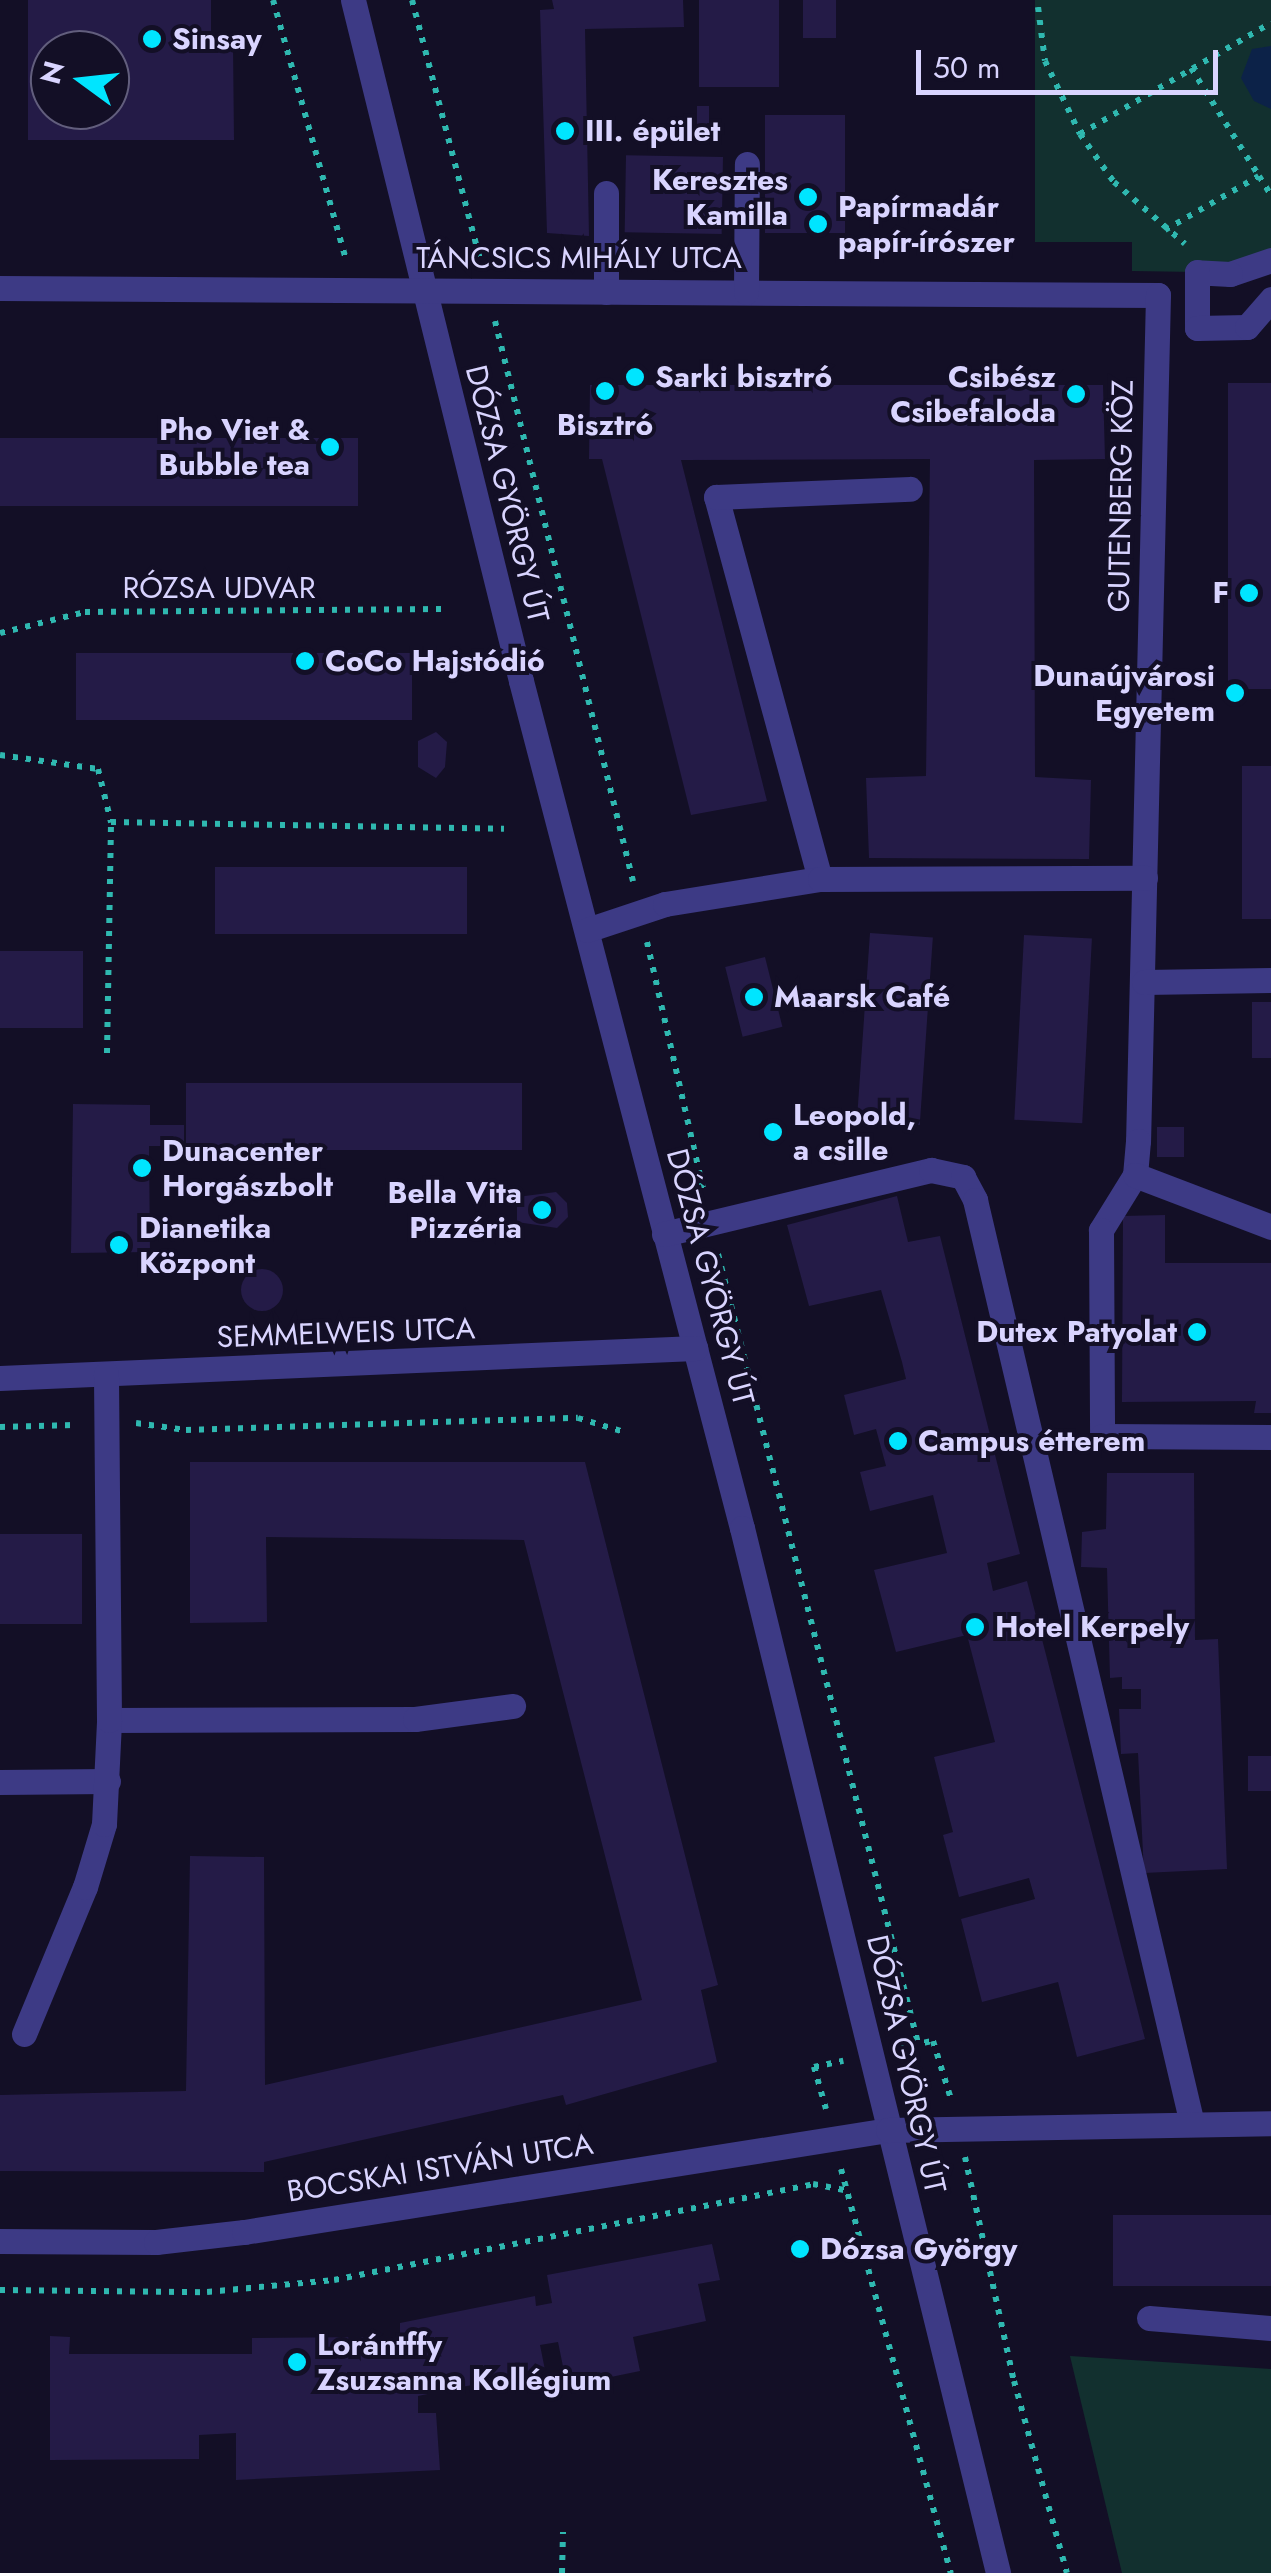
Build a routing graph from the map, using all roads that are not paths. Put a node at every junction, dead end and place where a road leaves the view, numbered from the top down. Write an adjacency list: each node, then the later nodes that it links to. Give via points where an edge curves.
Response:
1 (353, 0): 6 (street, DÓZSA GYÖRGY ÚT)
2 (747, 164): 8 (street)
3 (606, 193): 7 (street)
4 (1271, 260): 10 (street, via 1230,274 1198,272 1197,328 1247,328)
5 (0, 288): 6 (street, TÁNCSICS MIHÁLY UTCA)
6 (423, 290): 7 (street, TÁNCSICS MIHÁLY UTCA); 14 (street, DÓZSA GYÖRGY ÚT)
7 (606, 292): 8 (street, TÁNCSICS MIHÁLY UTCA)
8 (746, 292): 9 (street, TÁNCSICS MIHÁLY UTCA)
9 (1158, 294): 12 (street, GUTENBERG KÖZ)
10 (1271, 299)
11 (910, 489): 13 (street, via 716,496)
12 (1145, 878): 13 (street); 16 (street, GUTENBERG KÖZ)
13 (820, 879): 14 (street, via 640,911)
14 (587, 930): 19 (street, DÓZSA GYÖRGY ÚT)
15 (1271, 980): 16 (street)
16 (1144, 982): 17 (street, GUTENBERG KÖZ)
17 (1135, 1175): 18 (street); 23 (street, via 1101,1230 1102,1436)
18 (1271, 1227)
19 (664, 1234): 20 (street, DÓZSA GYÖRGY ÚT); 30 (street, via 931,1170 964,1177 975,1200)
20 (695, 1348): 21 (street, SEMMELWEIS UTCA); 31 (street, DÓZSA GYÖRGY ÚT)
21 (106, 1374): 22 (street, SEMMELWEIS UTCA); 25 (street)
22 (0, 1378)
23 (1271, 1437)
24 (512, 1706): 25 (street, via 415,1720)
25 (109, 1720): 26 (street)
26 (108, 1781): 27 (street); 28 (street, via 86,1887)
27 (0, 1782)
28 (24, 2034)
29 (1271, 2123): 30 (street, BOCSKAI ISTVÁN UTCA)
30 (1192, 2124): 31 (street, BOCSKAI ISTVÁN UTCA)
31 (888, 2130): 32 (street, BOCSKAI ISTVÁN UTCA, via 260,2230 156,2242); 35 (street, DÓZSA GYÖRGY ÚT)
32 (0, 2241)
33 (1148, 2318): 34 (street)
34 (1271, 2328)
35 (998, 2573)

